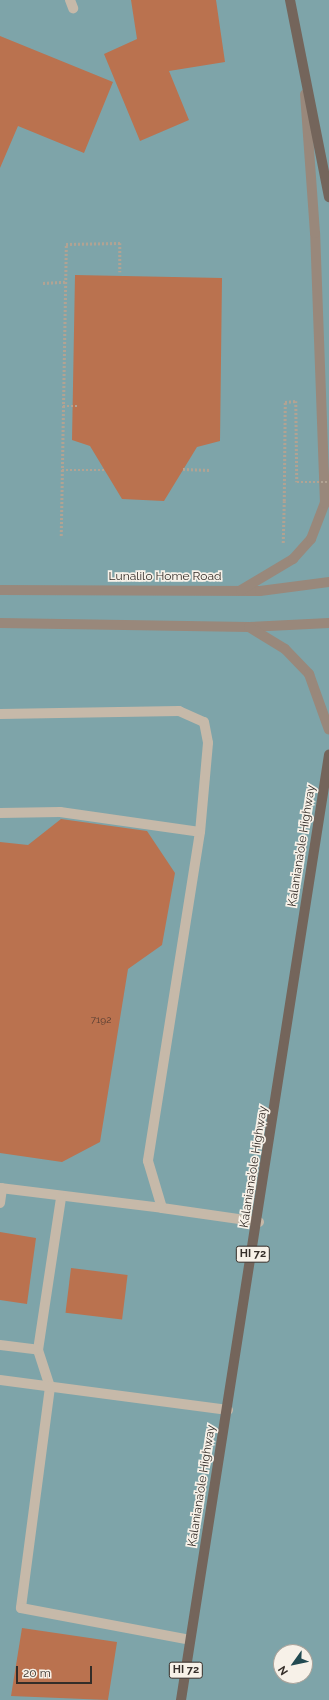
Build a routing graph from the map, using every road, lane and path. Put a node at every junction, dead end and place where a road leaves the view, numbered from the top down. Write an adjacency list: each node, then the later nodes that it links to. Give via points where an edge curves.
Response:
1 (290, 0): 2 (main road)
2 (302, 54): 3 (main road); 18 (main road, via 316,241 325,503 311,539 293,559)
3 (329, 197)
4 (120, 272): 5 (path, via 120,243 66,244)
5 (65, 282): 6 (path); 7 (path)
6 (43, 283)
7 (63, 406): 8 (path); 10 (path)
8 (77, 406)
9 (183, 469): 12 (path)
10 (62, 470): 11 (path); 14 (path)
11 (104, 470)
12 (211, 470)
13 (329, 482): 15 (path, bridge, via 297,482 296,401 285,402)
14 (61, 536)
15 (282, 551)
16 (329, 582): 18 (main road, Lunalilo Home Road)
17 (0, 590): 18 (main road, Lunalilo Home Road)
18 (240, 590)
19 (0, 623): 21 (main road)
20 (329, 623): 21 (main road)
21 (249, 627): 23 (main road, via 285,649 306,671 315,685)
22 (0, 714): 26 (lane, via 179,711 204,722 208,743)
23 (329, 730)
24 (329, 755): 31 (main road, Kalaniana’ole Highway / HI 72)
25 (0, 813): 26 (lane, via 60,812)
26 (200, 832): 30 (lane, via 148,1161)
27 (1, 1188): 28 (lane); 29 (lane)
28 (61, 1198): 30 (lane); 33 (lane)
29 (0, 1203)
30 (162, 1208): 31 (lane)
31 (259, 1222): 36 (main road, Kalaniana’ole Highway / HI 72)
32 (0, 1345): 33 (lane)
33 (38, 1350): 35 (lane)
34 (0, 1380): 35 (lane)
35 (50, 1387): 36 (lane); 37 (lane, via 21,1608)
36 (228, 1410): 37 (main road, Kalaniana’ole Highway / HI 72)
37 (190, 1640): 38 (main road, Kalaniana’ole Highway / HI 72)
38 (181, 1700)

